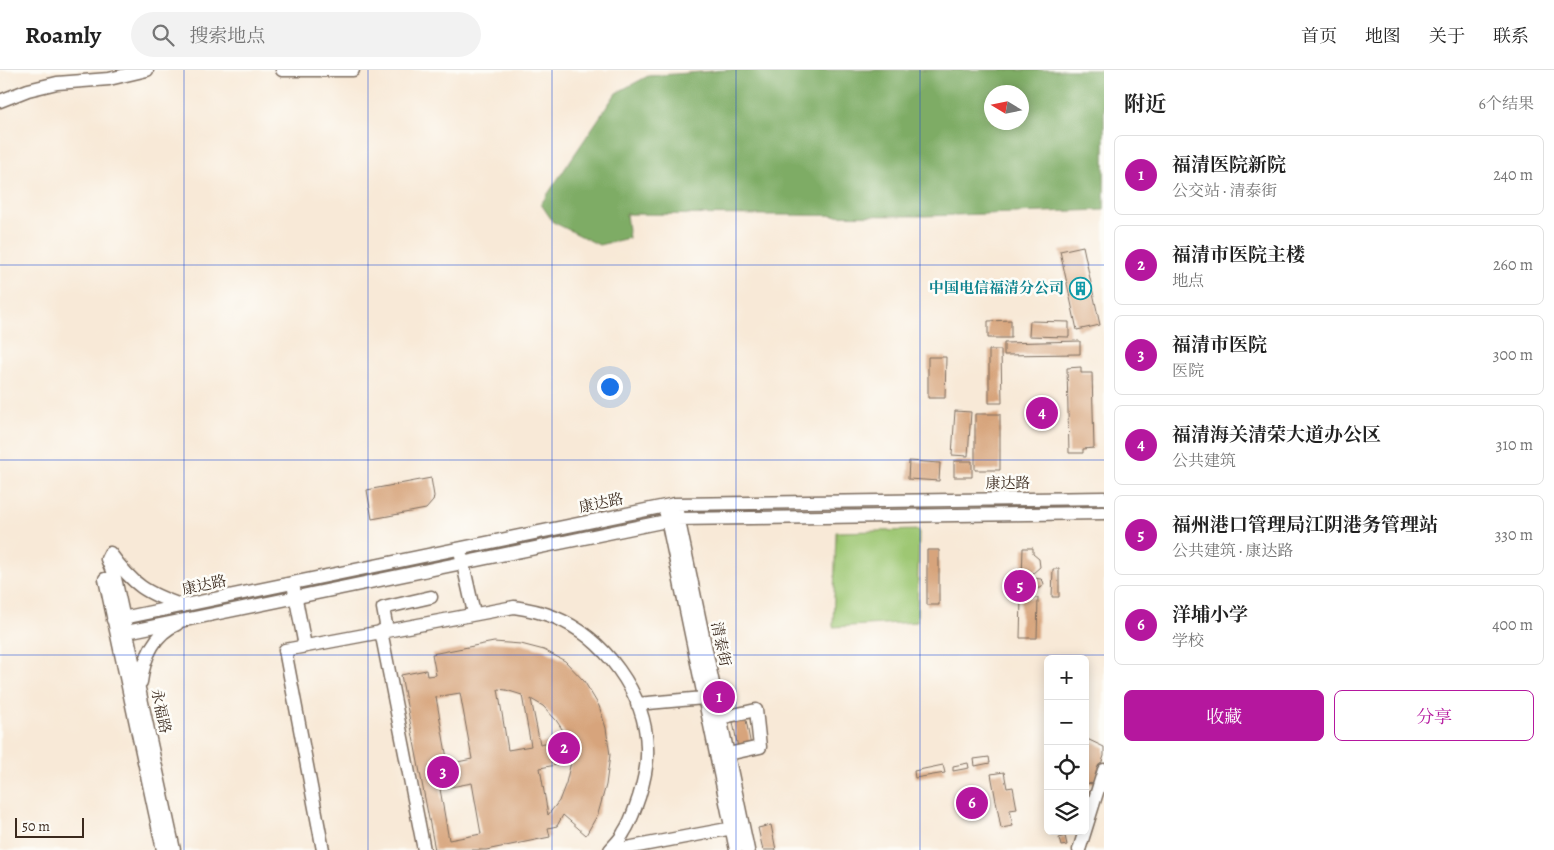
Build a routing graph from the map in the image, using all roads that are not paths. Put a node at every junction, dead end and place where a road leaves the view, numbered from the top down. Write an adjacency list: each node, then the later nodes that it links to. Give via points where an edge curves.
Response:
1 (147, 70): 4 (street, via 109,79 57,83)
2 (282, 70): 3 (street)
3 (353, 70)
4 (0, 101)
5 (1104, 498): 6 (street, 康达路)
6 (670, 505): 8 (street, 清泰街); 9 (street, 康达路)
7 (1104, 513): 8 (street, 康达路)
8 (674, 520): 10 (street, 康达路); 22 (street, 清泰街); 24 (street, 清泰街)
9 (460, 548): 10 (street); 11 (street, 康达路)
10 (463, 563): 12 (street, 康达路); 15 (street)
11 (292, 583): 12 (street); 14 (street, 康达路)
12 (296, 597): 17 (street, 康达路); 20 (street)
13 (431, 597): 18 (street, via 383,608)
14 (183, 606): 16 (street, 康达路); 16 (street, 永福路, via 137,585 110,553 110,579)
15 (474, 613): 18 (street); 23 (street, via 514,607 534,610 563,621 600,647 614,662)
16 (119, 619): 19 (street, 永福路)
17 (186, 619): 19 (street, 康达路); 21 (street, via 158,637 147,655)
18 (384, 631): 20 (street); 32 (street)
19 (122, 632): 21 (street, 永福路); 29 (street, 永福路)
20 (305, 646): 31 (street, via 285,650)
21 (140, 690): 30 (street, 永福路)
22 (704, 698): 23 (street); 27 (street, 清泰街)
23 (637, 704): 33 (street, via 648,748 644,779 624,832)
24 (720, 718): 25 (street, 清泰街); 25 (street, via 756,710 760,747)
25 (728, 754): 27 (street, 清泰街)
26 (1104, 770): 28 (street)
27 (737, 827): 34 (street); 35 (street, 清泰街); 36 (street, 清泰街)
28 (1084, 848)
29 (164, 850)
30 (174, 850)
31 (323, 850)
32 (424, 850)
33 (610, 850)
34 (616, 850)
35 (736, 850)
36 (748, 850)

